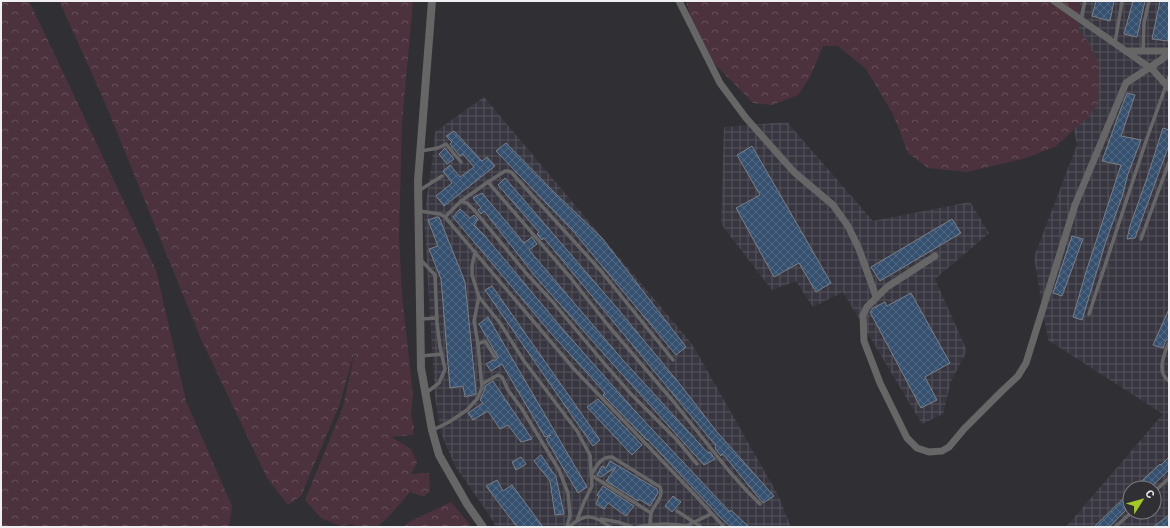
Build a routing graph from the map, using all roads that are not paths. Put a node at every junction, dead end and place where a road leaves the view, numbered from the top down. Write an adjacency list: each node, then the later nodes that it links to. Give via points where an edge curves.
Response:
1 (432, 1): 15 (street)
2 (678, 1): 29 (street, via 720,83 746,118 794,172 833,205 848,226)
3 (1054, 1): 7 (street)
4 (1085, 1): 7 (lane)
5 (1122, 1): 8 (lane)
6 (1149, 1): 10 (lane)
7 (1081, 20): 8 (street)
8 (1115, 43): 9 (street)
9 (1126, 51): 10 (street); 12 (street)
10 (1142, 51): 11 (street)
11 (1169, 52): 12 (street)
12 (1149, 68): 14 (street); 29 (street, via 1126,83 1123,90 1076,205 1026,363 1018,376 949,447 942,451 929,452 917,448 907,438 880,383 864,341 863,315)
13 (1169, 77): 14 (lane)
14 (1168, 87): 30 (lane, via 1146,140)
15 (421, 151): 16 (lane, via 446,144); 20 (street)
16 (462, 162)
17 (1169, 162): 24 (lane)
18 (442, 176): 20 (lane)
19 (488, 182): 21 (lane); 38 (lane, via 505,171 511,172 601,271); 45 (lane, via 570,277 729,471)
20 (419, 191): 22 (street)
21 (461, 201): 23 (lane); 43 (lane, via 474,210 631,394)
22 (419, 211): 23 (lane); 27 (street)
23 (444, 217): 25 (lane)
24 (1141, 239)
25 (475, 252): 28 (lane, via 472,275); 48 (lane, via 574,369)
26 (935, 256): 29 (street)
27 (420, 258): 31 (lane, via 435,275); 32 (street)
28 (479, 296): 34 (lane, via 474,321); 44 (lane, via 577,431 590,455)
29 (876, 297)
30 (1089, 314)
31 (437, 318): 32 (lane); 35 (lane)
32 (421, 319): 36 (street)
33 (1169, 342): 39 (lane, via 1161,370)
34 (478, 344): 37 (lane, via 485,341); 40 (lane)
35 (442, 354): 36 (lane); 41 (lane, via 445,369 439,382)
36 (421, 356): 41 (street)
37 (495, 357)
38 (673, 360)
39 (1169, 381)
40 (482, 384): 42 (lane, via 477,399 467,410); 56 (lane, via 498,375 502,377 559,470 568,493)
41 (426, 394): 42 (street)
42 (432, 430): 55 (street, via 439,455)
43 (697, 464)
44 (591, 475): 47 (lane); 47 (lane, via 602,459 607,457 612,457 635,471 662,491); 50 (lane, via 592,486)
45 (760, 504)
46 (677, 512): 52 (lane)
47 (651, 513): 53 (lane)
48 (711, 514): 52 (lane); 62 (lane)
49 (600, 519): 50 (lane, via 586,516); 57 (lane); 58 (lane)
50 (576, 520): 56 (lane)
51 (1123, 520): 63 (lane)
52 (694, 522): 54 (lane); 61 (lane)
53 (650, 524): 54 (lane); 59 (lane)
54 (686, 526): 60 (lane)
55 (483, 527)
56 (568, 527)
57 (610, 527)
58 (632, 527)
59 (638, 527)
60 (691, 527)
61 (701, 527)
62 (724, 527)
63 (1115, 527)

